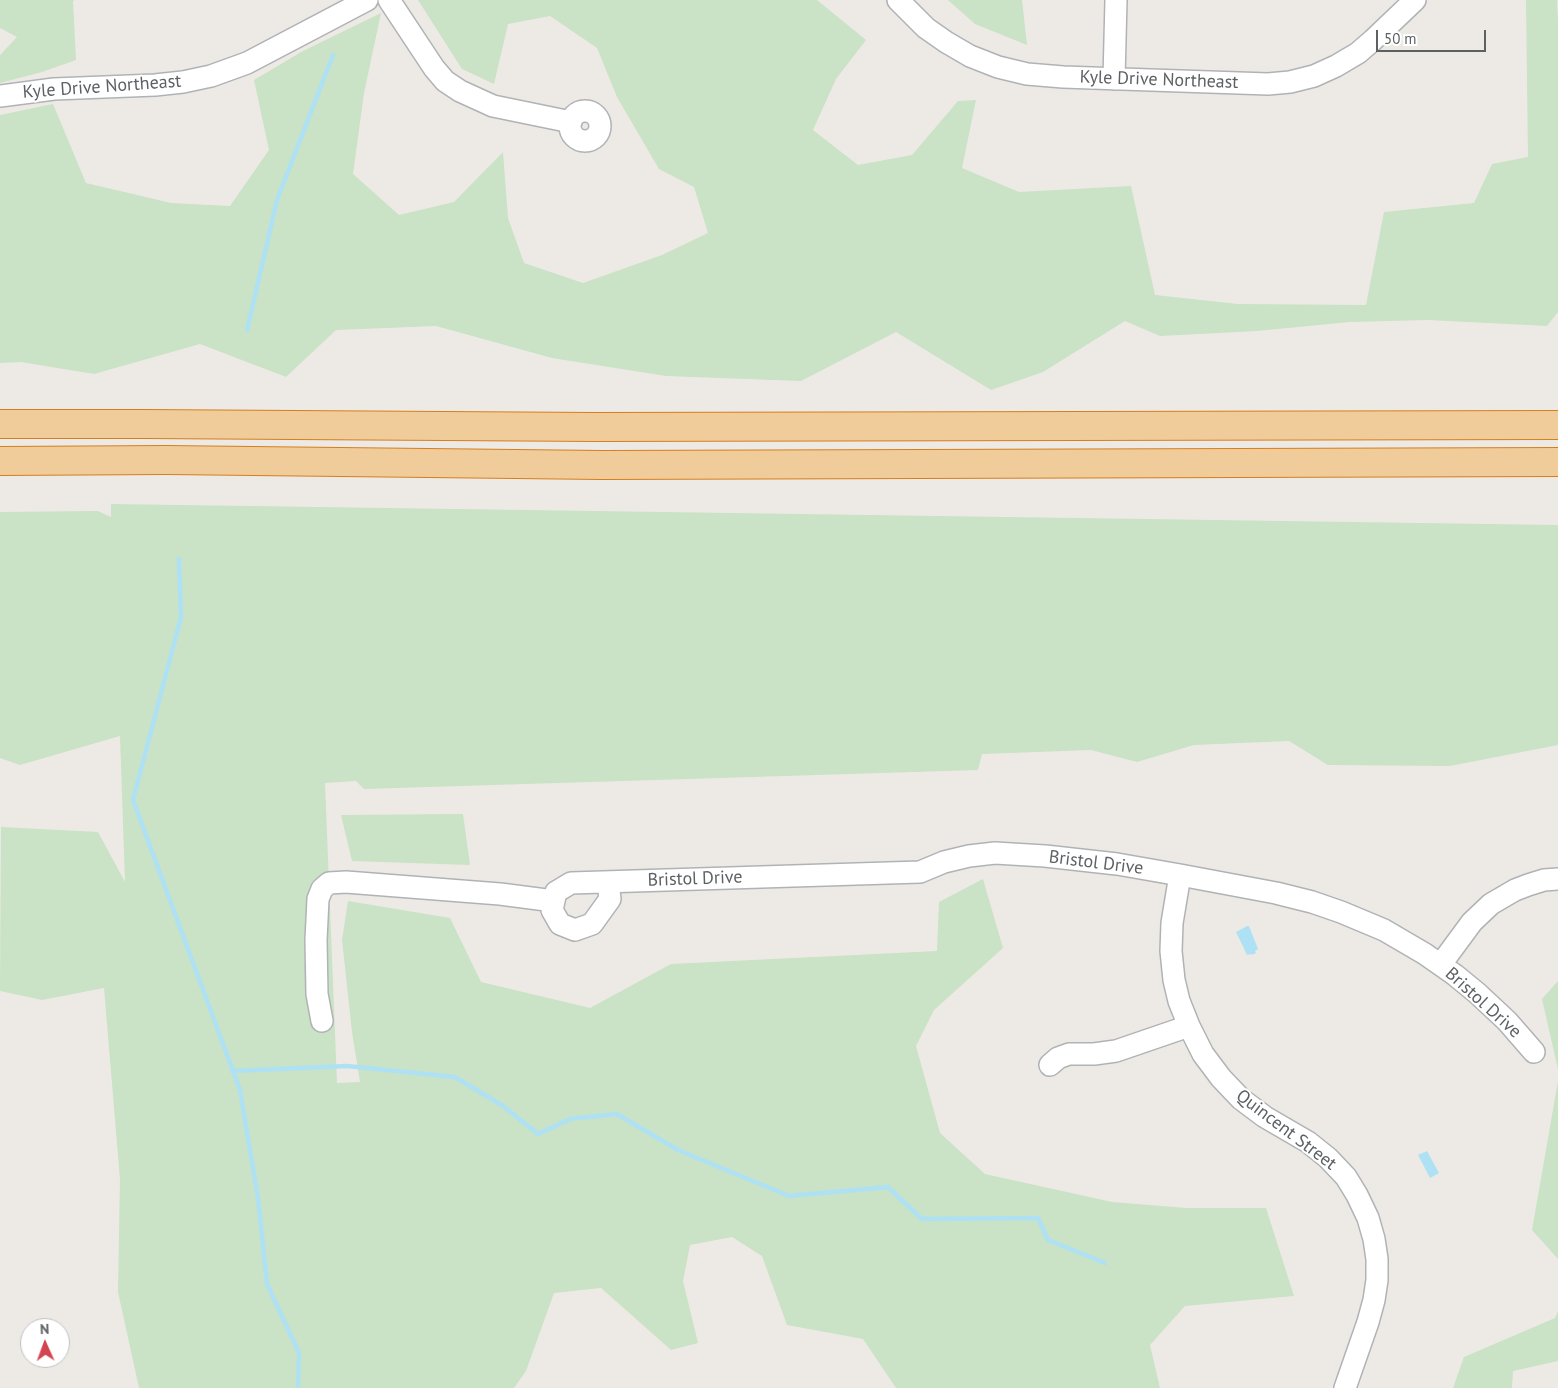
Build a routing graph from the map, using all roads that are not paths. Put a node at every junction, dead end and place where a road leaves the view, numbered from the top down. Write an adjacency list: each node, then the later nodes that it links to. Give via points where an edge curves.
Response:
1 (366, 0): 7 (street, Kyle Drive Northeast, via 247,63 211,76 155,85 54,89)
2 (389, 0): 8 (street, via 434,68 460,91 493,106)
3 (898, 0): 6 (street, Kyle Drive Northeast, via 926,28 946,42 998,67 1054,77)
4 (1116, 0): 6 (street)
5 (1416, 0): 6 (street, Kyle Drive Northeast, via 1358,53 1314,76 1268,84)
6 (1114, 79)
7 (0, 96)
8 (570, 122)
9 (0, 424): 10 (highway, via 585,427)
10 (1558, 425)
11 (0, 461): 12 (highway, via 602,465)
12 (1558, 462)
13 (1180, 875): 15 (street, Bristol Drive, via 1117,864 995,853 944,862 920,872); 17 (street, Bristol Drive, via 1276,893 1342,912 1384,930); 19 (street, Quincent Street, via 1171,952 1174,980)
14 (1558, 879): 17 (street, via 1528,885 1491,904 1472,922)
15 (608, 882): 16 (street, Bristol Drive, via 571,883 556,892); 16 (street, via 610,899 592,924 575,930 560,924 552,910)
16 (554, 901): 18 (street, via 500,894 329,883 318,899 316,932 317,994)
17 (1441, 964): 20 (street, Bristol Drive, via 1477,992)
18 (322, 1021)
19 (1188, 1026): 21 (street, via 1116,1051 1069,1054); 22 (street, Quincent Street, via 1203,1054 1241,1099 1328,1158 1354,1189 1368,1218 1377,1259 1377,1280 1368,1322)
20 (1534, 1052)
21 (1050, 1065)
22 (1345, 1388)

